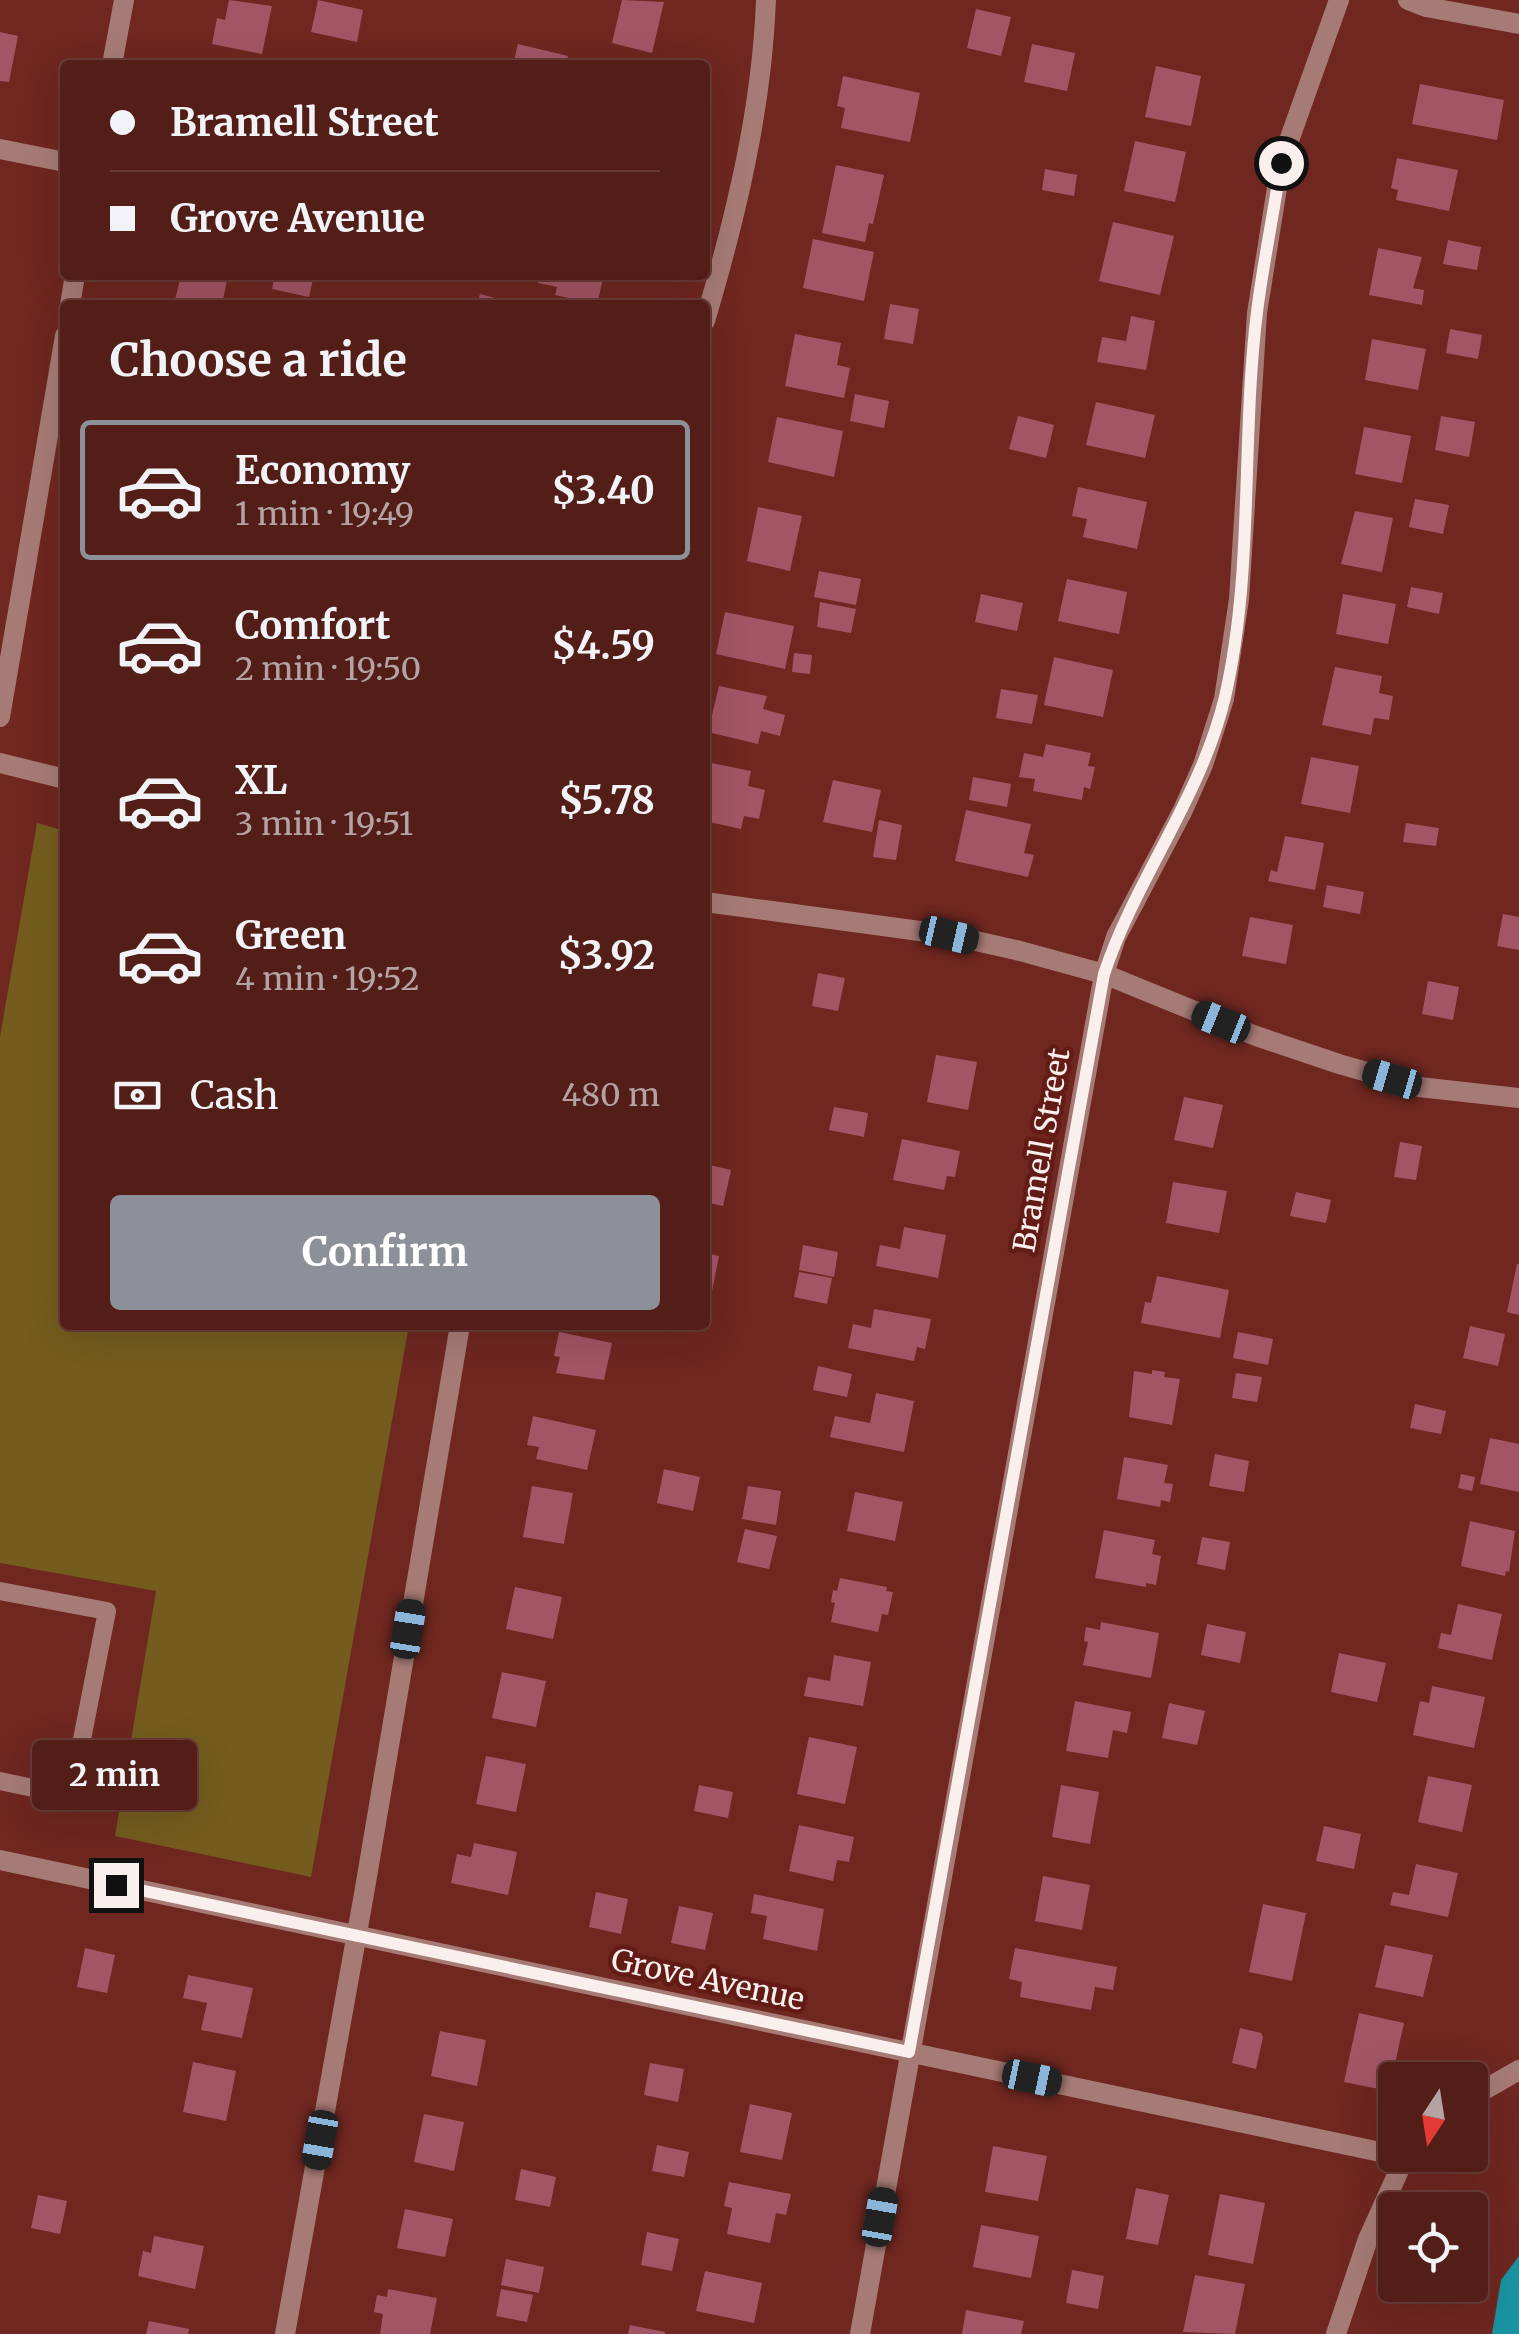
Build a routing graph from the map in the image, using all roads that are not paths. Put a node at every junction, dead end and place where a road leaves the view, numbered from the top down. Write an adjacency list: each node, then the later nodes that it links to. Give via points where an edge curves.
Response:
1 (124, 0): 6 (street)
2 (766, 0): 9 (street, via 743,178)
3 (1339, 0): 15 (street, Bramell Street, via 1281,163 1256,313 1239,599 1224,699 1190,795 1116,937)
4 (1408, 0): 5 (street)
5 (1519, 24)
6 (113, 60)
7 (0, 149): 8 (street)
8 (60, 161)
9 (710, 301)
10 (60, 365): 11 (street)
11 (0, 717)
12 (0, 763): 13 (street)
13 (60, 778)
14 (710, 903): 15 (street, via 949,935)
15 (1104, 974): 16 (street, via 1339,1064 1419,1087); 22 (street, Bramell Street)
16 (1519, 1098)
17 (459, 1330): 21 (street)
18 (0, 1591): 19 (lane, via 107,1611 72,1796)
19 (0, 1781)
20 (0, 1860): 21 (street, Grove Avenue)
21 (356, 1937): 22 (street, Grove Avenue); 27 (street)
22 (909, 2052): 25 (street, Grove Avenue); 28 (street, Bramell Street)
23 (1519, 2070): 24 (street)
24 (1488, 2088)
25 (1378, 2150)
26 (1398, 2172): 29 (street)
27 (286, 2334)
28 (860, 2334)
29 (1336, 2334)

